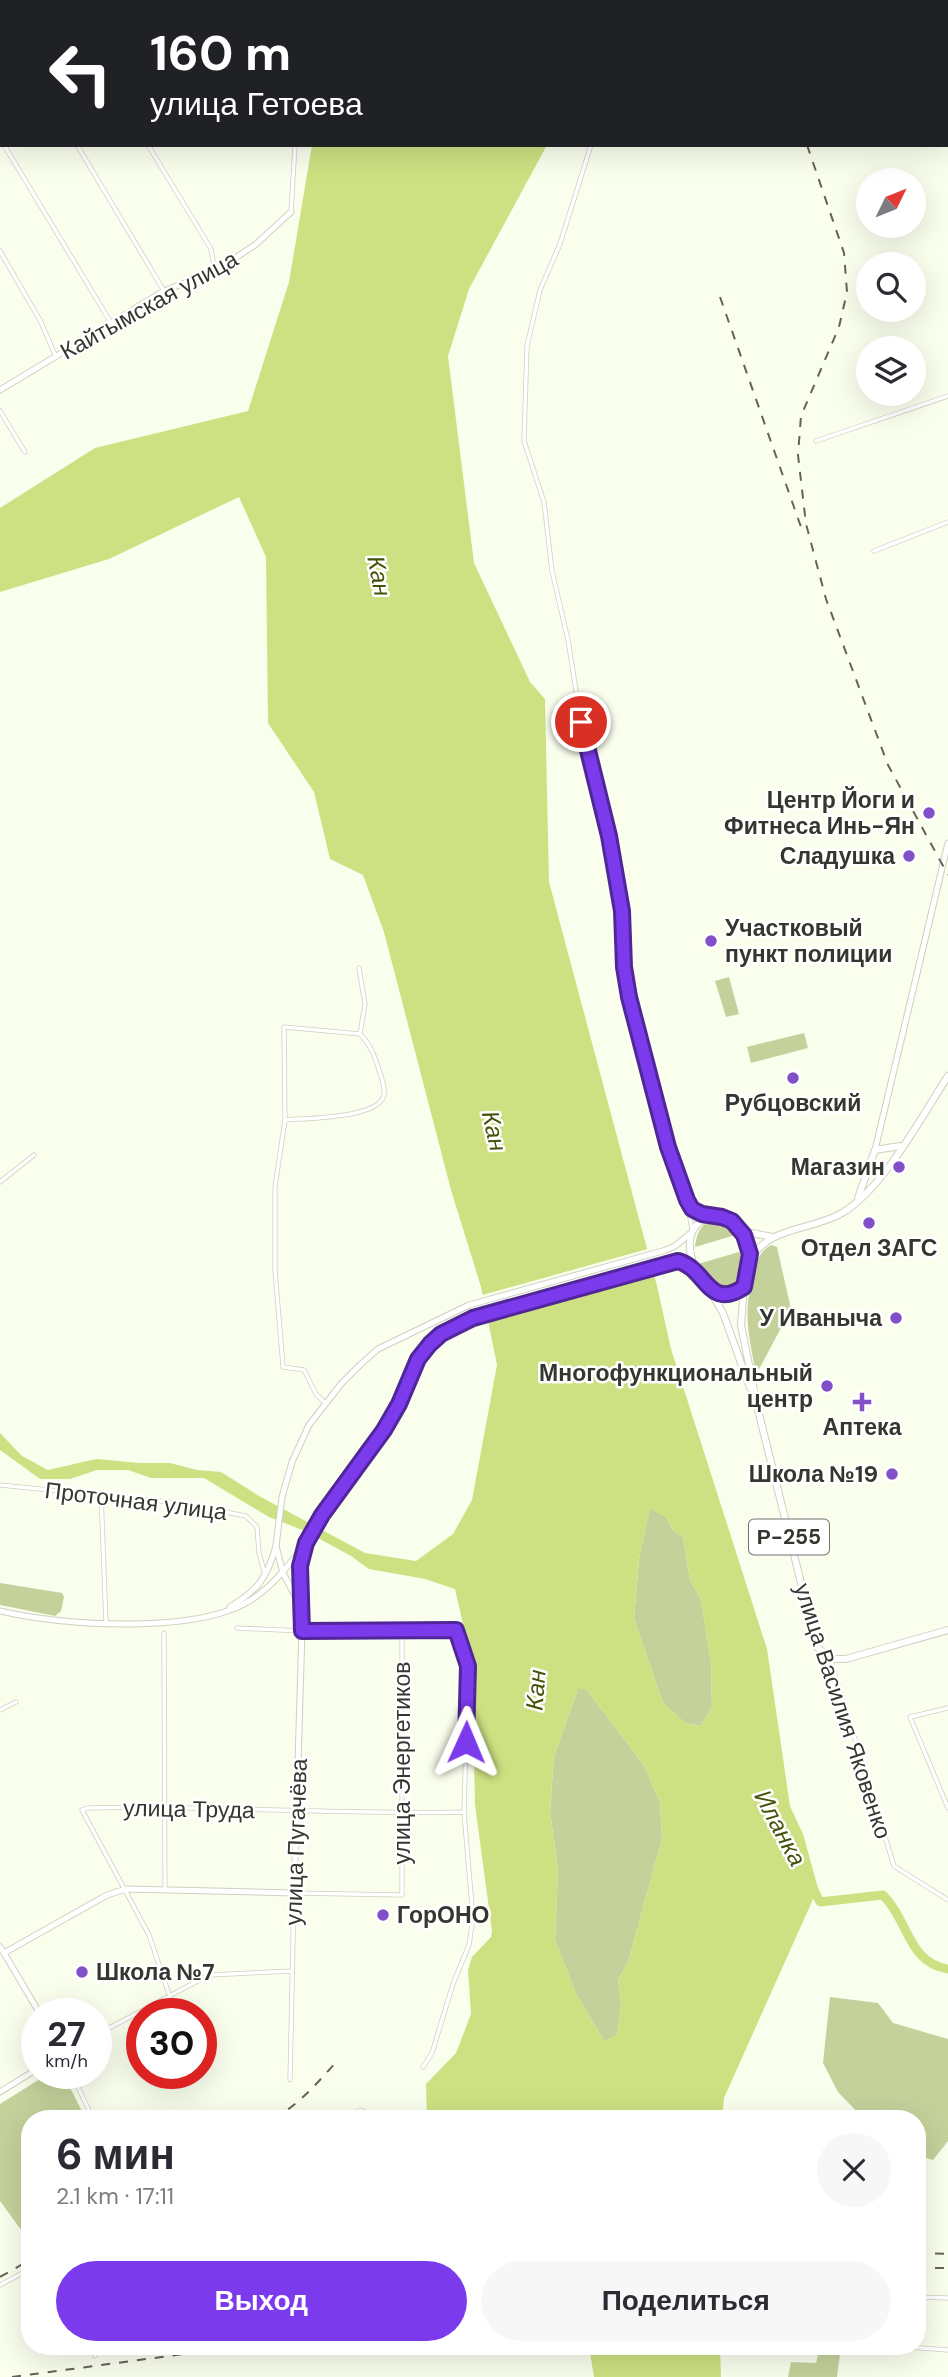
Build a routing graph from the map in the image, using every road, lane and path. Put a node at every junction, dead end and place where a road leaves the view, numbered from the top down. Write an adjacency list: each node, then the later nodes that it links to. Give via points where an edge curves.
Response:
1 (5, 147): 10 (street)
2 (78, 147): 9 (street)
3 (149, 147): 8 (street, via 211,249)
4 (296, 147): 6 (street)
5 (590, 147): 28 (street, via 560,244 540,290 527,346 524,441 544,502 552,571 581,722 609,836 622,911 629,997 668,1147)
6 (291, 212): 8 (main road, Кайтымская улица, via 255,246)
7 (0, 251): 11 (street)
8 (215, 271): 9 (main road, Кайтымская улица)
9 (164, 291): 10 (main road, Кайтымская улица)
10 (111, 323): 11 (main road, Кайтымская улица)
11 (56, 357): 12 (main road, Кайтымская улица)
12 (0, 390)
13 (948, 396): 15 (street)
14 (0, 411): 16 (street)
15 (816, 441)
16 (25, 452)
17 (948, 522): 18 (street)
18 (874, 551)
19 (948, 844): 25 (main road)
20 (359, 968): 21 (street, via 365,1004)
21 (360, 1034): 23 (street, via 284,1027); 23 (street, via 371,1046 382,1077 381,1100 352,1115)
22 (948, 1076): 24 (main road)
23 (285, 1120): 38 (street, via 275,1188 275,1270 283,1367 304,1370)
24 (902, 1145): 25 (main road); 29 (main road)
25 (875, 1150): 29 (main road)
26 (34, 1155): 27 (street)
27 (0, 1182)
28 (687, 1200): 30 (street, via 692,1209); 32 (street)
29 (855, 1204): 33 (main road, via 841,1214)
30 (715, 1216): 31 (main road); 32 (main road, via 702,1220)
31 (738, 1227): 33 (main road); 34 (main road, Р-255, via 748,1244)
32 (692, 1232): 35 (main road, via 689,1251); 38 (main road, via 666,1250 469,1305 378,1349)
33 (773, 1237): 34 (main road)
34 (749, 1262): 37 (main road, Р-255)
35 (697, 1273): 36 (main road, Р-255); 42 (main road, Р-255, via 686,1263 669,1263 473,1318 441,1334 418,1359 384,1430)
36 (704, 1281): 37 (main road, Р-255, via 721,1296); 39 (main road, Р-255, via 723,1313)
37 (744, 1287): 39 (main road, улица Василия Яковенко / Р-255, via 741,1325)
38 (325, 1403): 43 (main road, Р-255, via 292,1462)
39 (758, 1410): 55 (main road, улица Василия Яковенко / Р-255, via 809,1624 817,1647)
40 (0, 1485): 41 (street, Проточная улица)
41 (101, 1493): 45 (street, Проточная улица, via 246,1516 257,1527); 49 (street)
42 (306, 1543): 44 (main road); 46 (main road, Р-255, via 300,1566)
43 (276, 1546): 44 (main road, Р-255); 45 (main road)
44 (283, 1573): 46 (main road, Р-255); 48 (main road, via 254,1599)
45 (265, 1577): 48 (main road, via 251,1593)
46 (300, 1604): 52 (main road, улица Пугачёва / Р-255)
47 (0, 1611): 49 (main road)
48 (218, 1615): 49 (main road)
49 (106, 1623)
50 (237, 1628): 52 (street)
51 (948, 1630): 55 (main road, via 846,1659)
52 (302, 1631): 53 (street); 61 (main road, улица Пугачёва / Р-255)
53 (402, 1631): 62 (street, via 456,1630 468,1666); 63 (street, улица Энергетиков)
54 (164, 1633): 59 (street)
55 (830, 1659): 67 (street, улица Василия Яковенко, via 894,1866)
56 (16, 1702): 58 (street)
57 (948, 1708): 60 (street, via 910,1717)
58 (0, 1710)
59 (165, 1807): 61 (street, улица Труда); 64 (street, улица Труда, via 82,1810); 65 (street)
60 (948, 1808)
61 (297, 1811): 63 (street, улица Труда); 66 (main road, улица Пугачёва / Р-255)
62 (464, 1812): 63 (street, улица Труда); 74 (street, via 473,1919 469,1945)
63 (402, 1814): 66 (street, улица Энергетиков, via 402,1895)
64 (126, 1889): 65 (main road); 69 (main road, via 107,1895); 71 (street, via 149,1936)
65 (165, 1889): 66 (main road)
66 (294, 1893): 70 (street, улица Пугачёва)
67 (948, 1900)
68 (0, 1947): 69 (main road)
69 (2, 1954): 72 (main road)
70 (292, 1971): 71 (street, via 209,1975); 76 (street, улица Пугачёва)
71 (170, 1997): 73 (street)
72 (30, 1998)
73 (112, 2027)
74 (423, 2067)
75 (21, 2079): 78 (main road)
76 (290, 2080)
77 (79, 2089): 79 (street)
78 (0, 2092)
79 (89, 2110)
80 (21, 2274): 81 (street)
81 (0, 2285)
82 (926, 2297): 83 (street)
83 (948, 2298)
84 (926, 2348): 85 (street)
85 (948, 2350)

